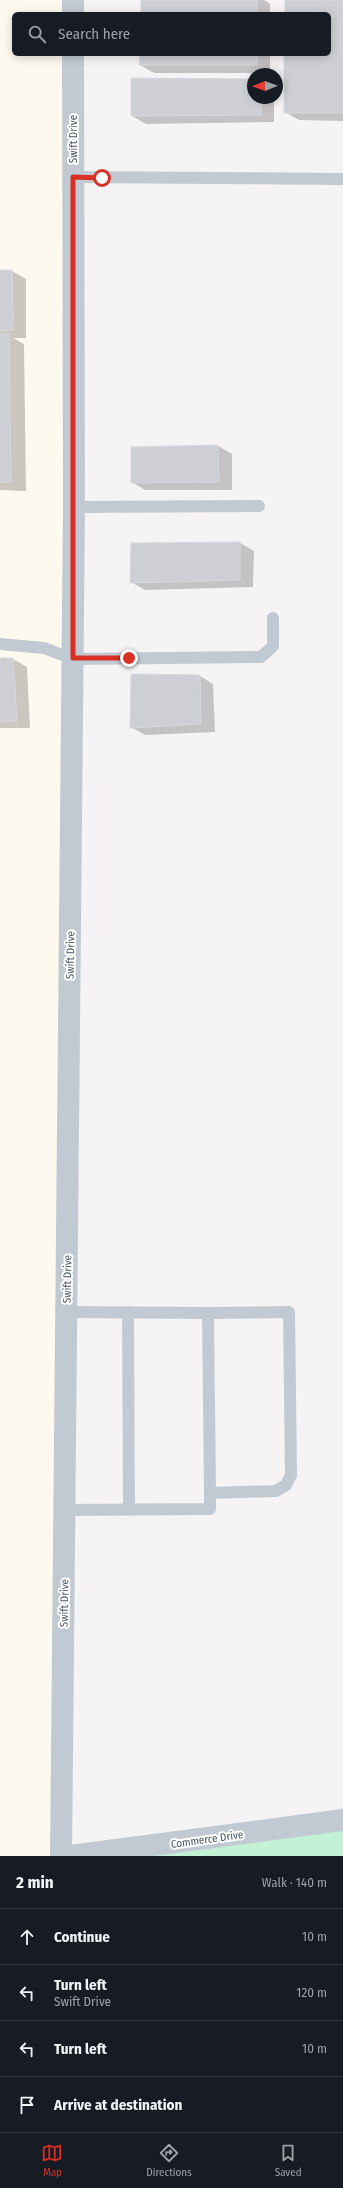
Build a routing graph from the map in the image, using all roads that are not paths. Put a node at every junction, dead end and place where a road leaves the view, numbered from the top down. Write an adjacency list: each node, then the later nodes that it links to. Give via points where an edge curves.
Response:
1 (73, 0): 2 (street)
2 (73, 12)
3 (73, 56): 4 (street, Swift Drive)
4 (73, 177): 5 (lane); 6 (street, Swift Drive)
5 (343, 179)
6 (74, 506): 7 (lane); 10 (street, Swift Drive)
7 (259, 506)
8 (273, 618): 10 (lane, via 273,646 261,657)
9 (0, 644): 10 (lane, via 44,648)
10 (73, 658): 11 (street, Swift Drive)
11 (66, 1312): 12 (lane); 16 (street, Swift Drive)
12 (128, 1312): 13 (lane); 15 (lane)
13 (208, 1313): 14 (lane); 14 (lane, via 289,1312 291,1474 286,1485 276,1491)
14 (210, 1492): 15 (lane, via 210,1509)
15 (129, 1509): 16 (lane)
16 (65, 1510): 18 (street, Swift Drive)
17 (343, 1820): 19 (street, Commerce Drive)
18 (61, 1856)
19 (70, 1856)

